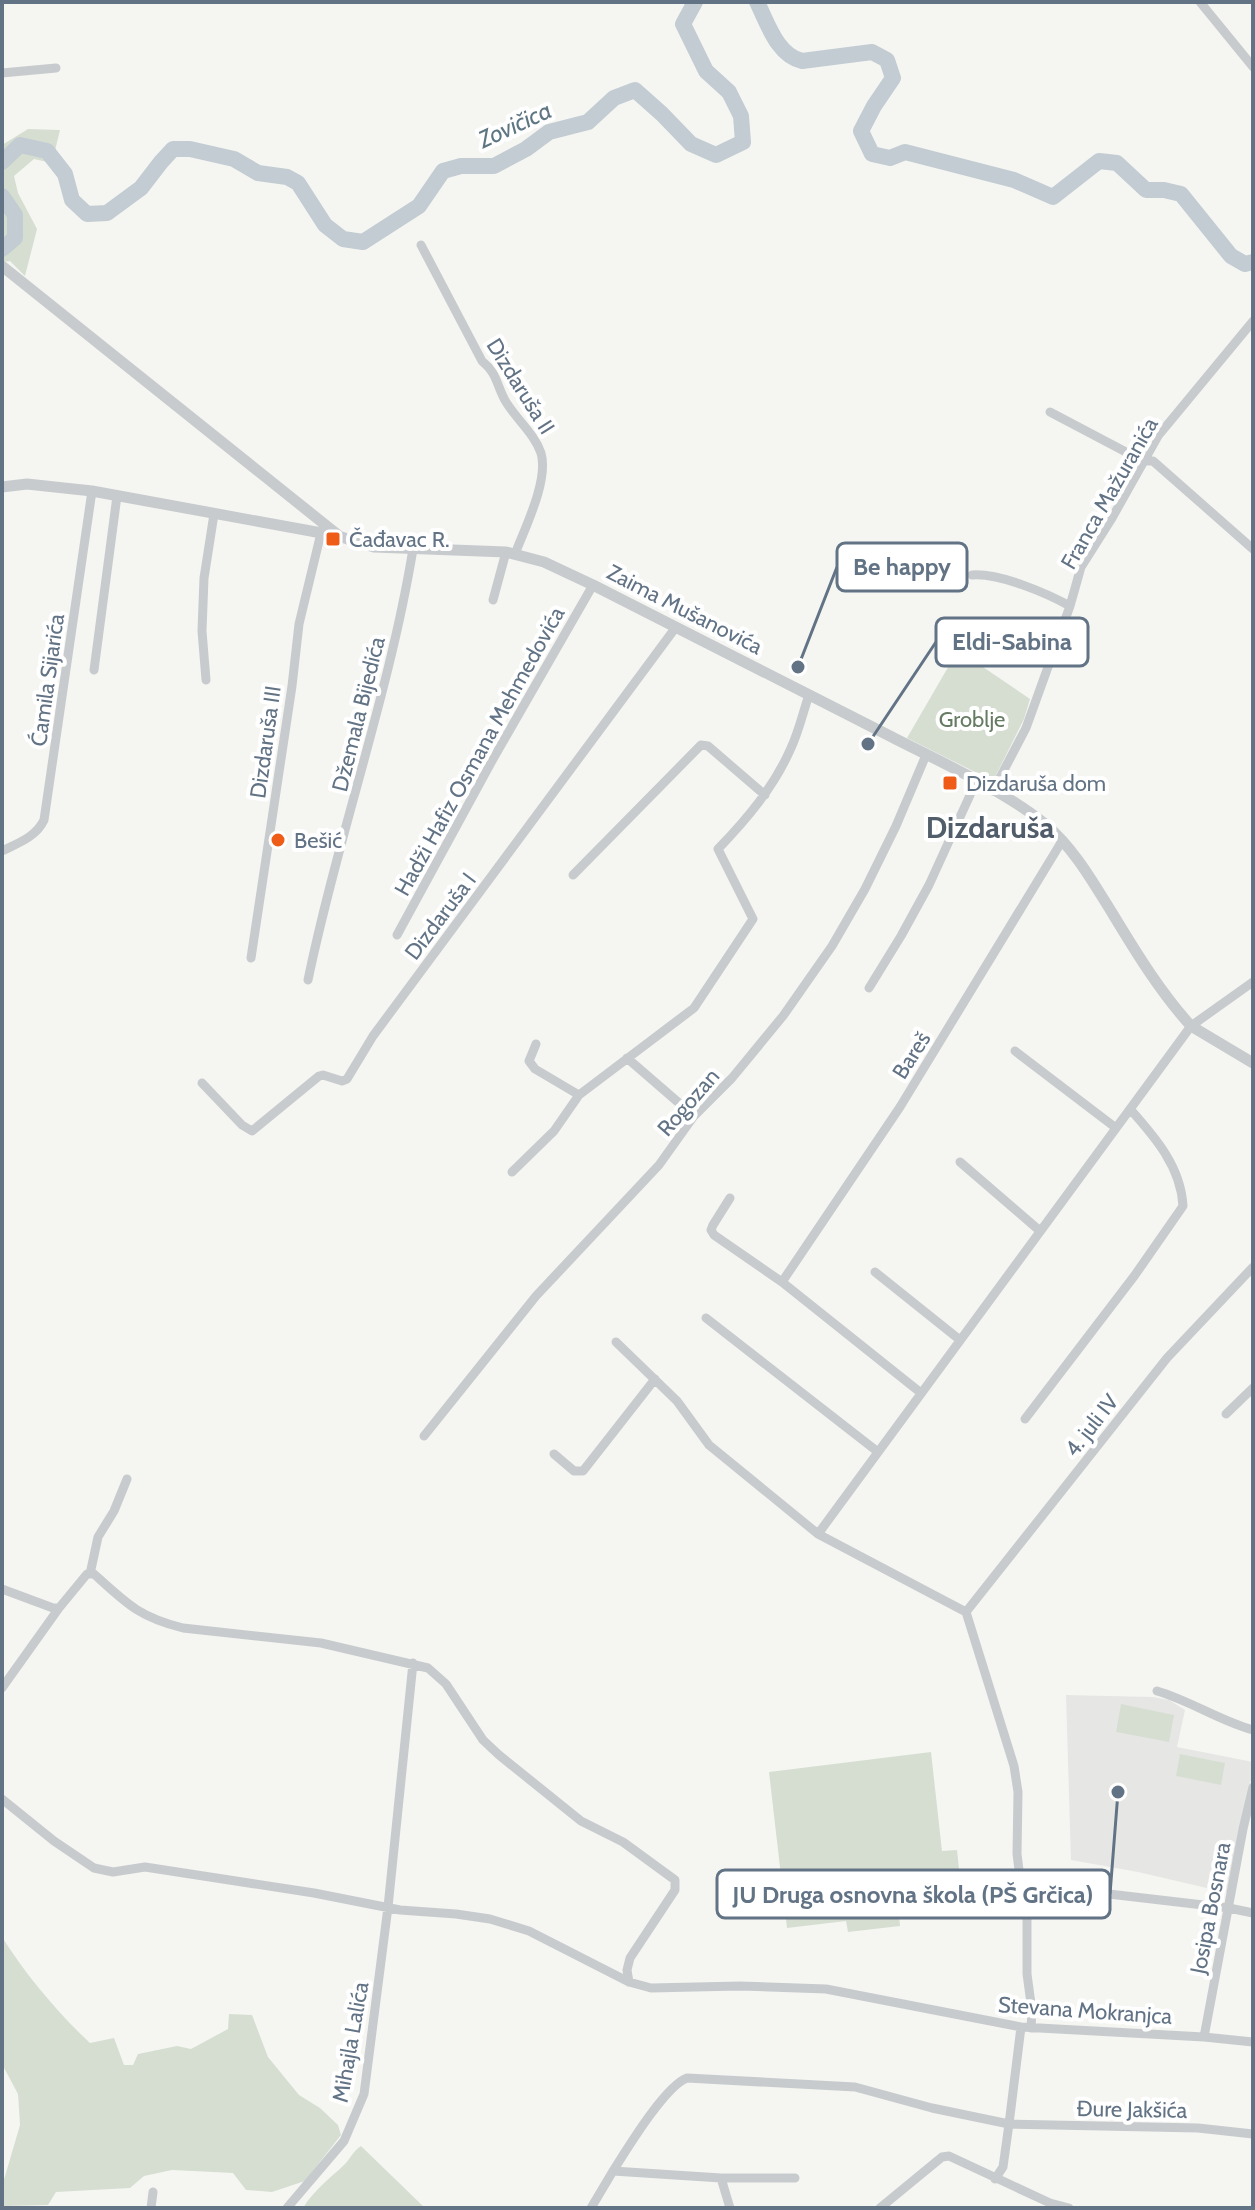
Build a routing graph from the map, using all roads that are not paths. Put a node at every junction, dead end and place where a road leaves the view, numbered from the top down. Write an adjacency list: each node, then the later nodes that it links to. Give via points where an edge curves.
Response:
1 (1200, 2): 2 (street)
2 (1253, 67)
3 (56, 68): 4 (street)
4 (2, 73)
5 (421, 245): 18 (street, Dizdaruša II, via 482,361 493,370 506,402 540,452 539,487)
6 (5, 268): 15 (street)
7 (1253, 321): 9 (street, Franca Mažuranića)
8 (1050, 412): 9 (street)
9 (1143, 461): 17 (street, via 1153,461); 22 (street, Franca Mažuranića, via 1081,567)
10 (2, 487): 11 (street, Zaima Mušanovića, via 27,484)
11 (92, 491): 12 (street, Zaima Mušanovića); 32 (street, Ćamila Sijarića, via 44,820 33,835)
12 (117, 496): 13 (street, Zaima Mušanovića); 24 (street, Ćamila Sijarića)
13 (214, 514): 14 (street, Zaima Mušanovića); 25 (street, via 204,578)
14 (321, 533): 15 (street, Zaima Mušanovića); 35 (street, Dizdaruša III, via 299,624)
15 (338, 536): 16 (street, Zaima Mušanovića, via 374,547)
16 (413, 549): 18 (street, Zaima Mušanovića); 36 (street, Džemala Bijedića, via 404,606)
17 (1253, 549)
18 (511, 553): 20 (street, Zaima Mušanovića); 21 (street, Dizdaruša II)
19 (972, 575): 22 (street, via 1044,592)
20 (593, 585): 23 (street, Zaima Mušanovića); 34 (street, Hadži Hafiz Osmana Mehmedovića)
21 (493, 600)
22 (1070, 606): 29 (street, Franca Mažuranića, via 1026,728)
23 (676, 627): 26 (street, Zaima Mušanovića); 44 (street, Dizdaruša I, via 373,1036 347,1079 319,1076 252,1131)
24 (94, 670)
25 (206, 680)
26 (809, 695): 27 (street, Zaima Mušanovića); 30 (street, via 791,748)
27 (926, 755): 28 (street, Zaima Mušanovića); 47 (street, Rogozan, via 865,889 832,946 783,1016)
28 (976, 782): 29 (street, Zaima Mušanovića); 38 (street, via 929,885)
29 (993, 791): 31 (street, Zaima Mušanovića)
30 (765, 795): 33 (street, via 701,745); 42 (street, via 718,849 753,919 694,1008)
31 (1062, 841): 39 (street, Zaima Mušanovića); 55 (street, Bareš, via 900,1107)
32 (2, 851)
33 (573, 875)
34 (397, 935)
35 (251, 958)
36 (308, 980)
37 (1253, 982): 39 (street)
38 (869, 988)
39 (1191, 1026): 43 (street, Zaima Mušanovića); 46 (street)
40 (536, 1044): 45 (street, via 529,1061 535,1069)
41 (1015, 1051): 48 (street)
42 (627, 1058): 45 (street); 47 (street)
43 (1253, 1063)
44 (202, 1083)
45 (579, 1095): 50 (street, via 554,1131)
46 (1130, 1109): 48 (street); 63 (street, via 1166,1153 1183,1206)
47 (694, 1116): 64 (street, Rogozan, via 659,1165 536,1296)
48 (1116, 1128): 52 (street)
49 (960, 1162): 52 (street)
50 (512, 1172)
51 (730, 1198): 55 (street, via 713,1225 714,1235)
52 (1040, 1231): 57 (street)
53 (1253, 1267): 72 (street, 4. juli IV, via 1167,1358)
54 (875, 1272): 57 (street)
55 (782, 1282): 61 (street)
56 (706, 1318): 65 (street)
57 (960, 1340): 61 (street)
58 (616, 1342): 59 (street)
59 (655, 1379): 66 (street, via 583,1471 574,1471); 68 (street, via 709,1445)
60 (1253, 1388): 62 (street)
61 (921, 1393): 65 (street)
62 (1226, 1414)
63 (1025, 1419)
64 (424, 1436)
65 (878, 1452): 68 (street)
66 (554, 1454)
67 (127, 1479): 69 (street, via 98,1537)
68 (818, 1534): 72 (street)
69 (90, 1574): 71 (street); 73 (street, via 131,1608 183,1628 321,1643)
70 (2, 1589): 71 (street)
71 (59, 1608): 74 (street)
72 (966, 1612): 80 (street, via 1014,1766)
73 (413, 1663): 81 (street, Mihajla Lalića); 84 (street, via 446,1684 483,1740 563,1808 675,1880 675,1890 630,1958)
74 (2, 1688)
75 (1157, 1691): 76 (street)
76 (1253, 1730)
77 (1253, 1787): 79 (street, Josipa Bosnara)
78 (2, 1799): 81 (street, Stevana Mokranjca, via 94,1868 113,1872 145,1867)
79 (1248, 1830): 82 (street, Josipa Bosnara)
80 (1023, 1884): 82 (street); 85 (street, via 1032,2011)
81 (388, 1907): 84 (street, Stevana Mokranjca, via 479,1917 517,1927); 96 (street, Mihajla Lalića, via 364,2094 344,2141)
82 (1229, 1908): 83 (street); 86 (street, Josipa Bosnara)
83 (1253, 1913)
84 (629, 1982): 85 (street, Stevana Mokranjca, via 651,1988 826,1989)
85 (1026, 2028): 86 (street, Stevana Mokranjca); 88 (street)
86 (1204, 2037): 87 (street, Stevana Mokranjca)
87 (1253, 2042)
88 (1009, 2124): 89 (street, Đure Jakšića); 90 (street, Đure Jakšića, via 855,2087 687,2078 669,2092); 93 (street, via 1003,2167)
89 (1253, 2134)
90 (613, 2171): 91 (street); 97 (street)
91 (721, 2178): 92 (street); 98 (street)
92 (795, 2178)
93 (995, 2179): 99 (street, via 946,2156); 100 (street)
94 (153, 2192): 95 (street)
95 (151, 2208)
96 (287, 2208)
97 (591, 2208)
98 (730, 2208)
99 (880, 2208)
100 (1069, 2208)

